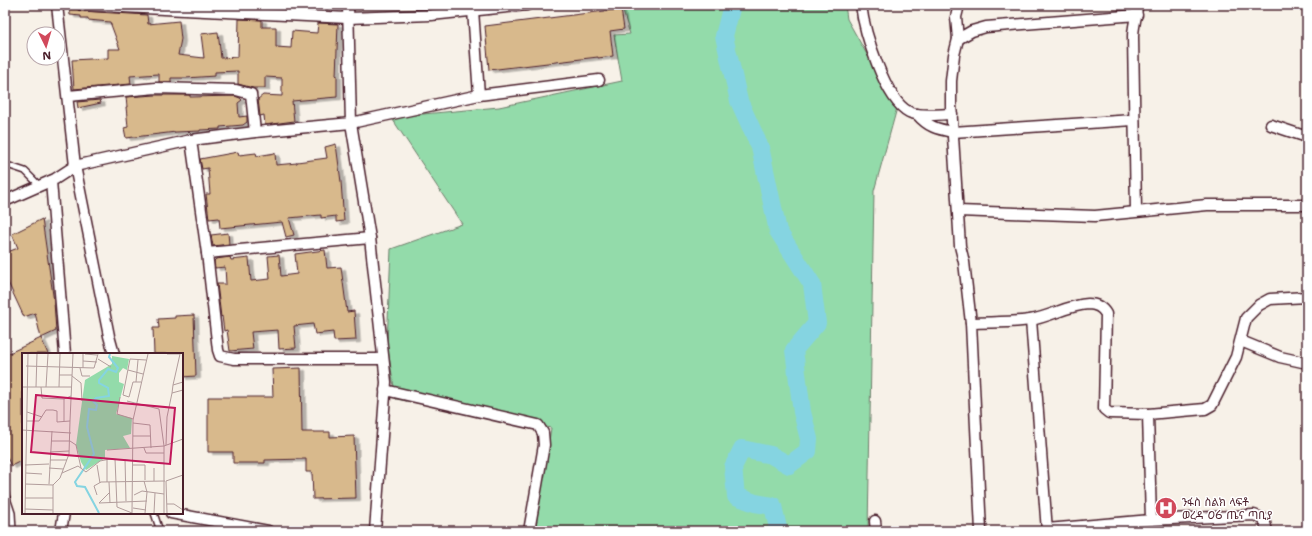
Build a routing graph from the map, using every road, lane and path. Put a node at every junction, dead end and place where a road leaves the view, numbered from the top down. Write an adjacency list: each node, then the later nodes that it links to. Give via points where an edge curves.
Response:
1 (57, 5): 15 (street)
2 (82, 5): 11 (street)
3 (348, 5): 11 (street)
4 (524, 5): 5 (street); 9 (street)
5 (527, 5)
6 (861, 5): 16 (street, via 869,43 893,96 900,106)
7 (959, 5): 12 (street, via 956,17)
8 (431, 10): 9 (street); 11 (street)
9 (473, 10): 14 (street)
10 (1137, 10): 12 (street, via 986,27); 18 (street, via 1133,25)
11 (348, 18): 19 (street)
12 (958, 39): 17 (street, via 951,81)
13 (599, 80): 14 (street)
14 (479, 95): 19 (street)
15 (68, 96): 21 (street, via 156,88 236,90 251,94); 26 (street)
16 (917, 114): 17 (street); 22 (street, via 924,123)
17 (952, 114): 22 (street)
18 (1134, 120): 22 (street); 32 (street)
19 (351, 123): 21 (street); 33 (street)
20 (1271, 125): 23 (street)
21 (255, 132): 24 (street)
22 (953, 132): 31 (street)
23 (1307, 137)
24 (191, 140): 26 (street); 34 (street)
25 (10, 166): 28 (lane, via 25,171)
26 (75, 166): 27 (street); 40 (street)
27 (51, 181): 28 (street); 39 (street)
28 (40, 186): 29 (street)
29 (5, 201)
30 (1307, 205): 32 (street, via 1207,206)
31 (958, 211): 32 (street, via 1096,216); 37 (street, via 960,246)
32 (1136, 211)
33 (370, 238): 34 (street); 41 (street)
34 (206, 253): 41 (street, via 220,356 234,359)
35 (1307, 297): 38 (street, via 1270,299 1259,305 1246,318)
36 (1031, 320): 37 (street); 44 (street, via 1089,304 1103,309 1106,314 1104,409 1109,413); 50 (street)
37 (971, 323): 57 (street)
38 (1241, 341): 42 (street, via 1280,357); 44 (street, via 1236,357 1212,405 1205,409)
39 (65, 353)
40 (114, 353)
41 (382, 359): 43 (street)
42 (1307, 363)
43 (385, 390): 55 (street); 56 (street, via 538,425 543,433 544,445)
44 (1148, 414): 49 (street)
45 (5, 492): 51 (lane, via 12,514)
46 (64, 514): 52 (street)
47 (154, 514): 53 (lane)
48 (177, 514): 54 (street)
49 (1151, 520): 50 (street); 58 (street, via 1254,515 1264,519)
50 (1047, 530)
51 (13, 531)
52 (61, 531)
53 (160, 531)
54 (268, 531)
55 (375, 531)
56 (529, 531)
57 (981, 531)
58 (1267, 531)

